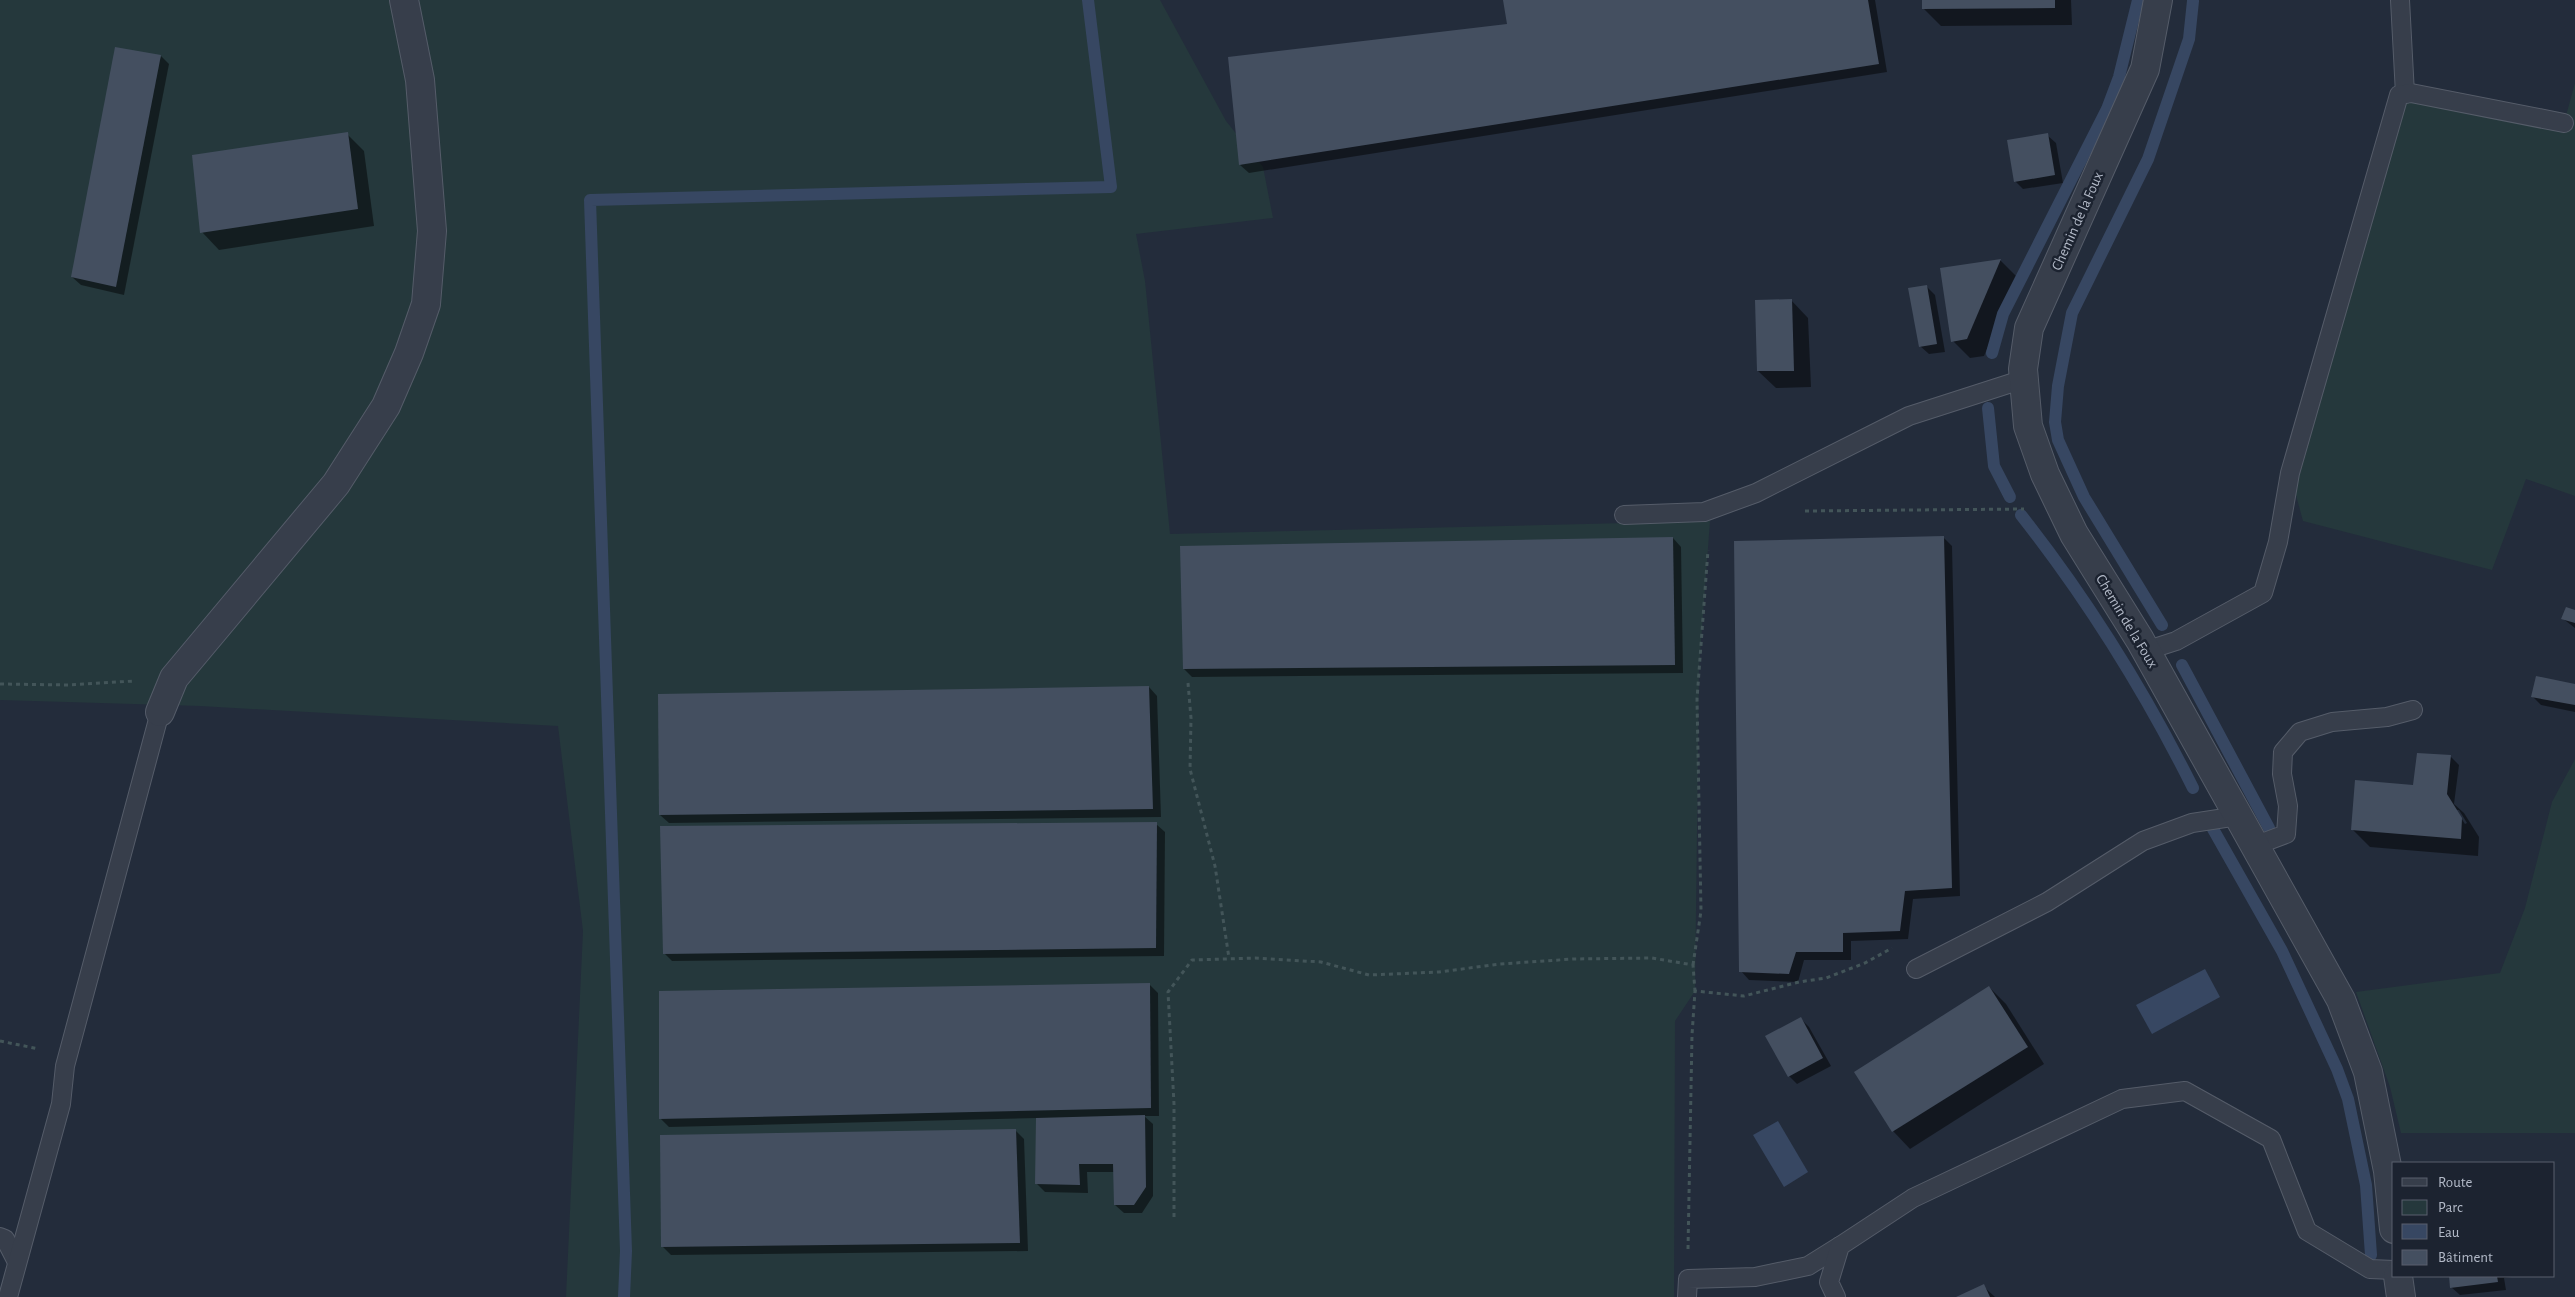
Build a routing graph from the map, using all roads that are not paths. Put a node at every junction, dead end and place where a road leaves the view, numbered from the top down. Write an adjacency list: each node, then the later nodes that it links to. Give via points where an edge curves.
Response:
1 (404, 0): 10 (street, via 420,80 432,231 426,304 386,406 336,484 174,678)
2 (2158, 0): 6 (street, Chemin de la Foux, via 2145,69 2029,328)
3 (2400, 0): 4 (lane)
4 (2405, 94): 5 (lane); 8 (lane, via 2399,95 2336,310 2290,473 2278,542 2263,593 2176,641)
5 (2564, 123)
6 (2024, 379): 7 (lane, via 1909,416 1756,493 1704,512); 8 (street, Chemin de la Foux, via 2028,426 2045,474 2074,534)
7 (1624, 516)
8 (2145, 651): 11 (street, Chemin de la Foux)
9 (2413, 710): 12 (lane, via 2386,717 2332,722 2300,732 2283,752 2282,774 2288,806 2286,834)
10 (160, 712): 17 (lane, via 65,1066 61,1104)
11 (2238, 816): 12 (street, Chemin de la Foux); 13 (lane, via 2192,824 2143,841 2047,902)
12 (2254, 846): 14 (street, Chemin de la Foux, via 2341,1000 2368,1072 2388,1171)
13 (1916, 969)
14 (2392, 1210)
15 (0, 1237): 17 (lane, via 5,1239)
16 (1840, 1246): 18 (lane, via 1914,1198 2122,1099 2185,1091 2271,1139 2307,1231 2370,1269); 21 (lane, via 1808,1266 1755,1277 1688,1279); 22 (lane, via 1829,1282)
17 (17, 1262): 20 (lane)
18 (2392, 1270)
19 (2398, 1277): 23 (street)
20 (8, 1297)
21 (1687, 1297)
22 (1836, 1297)
23 (2400, 1297)

